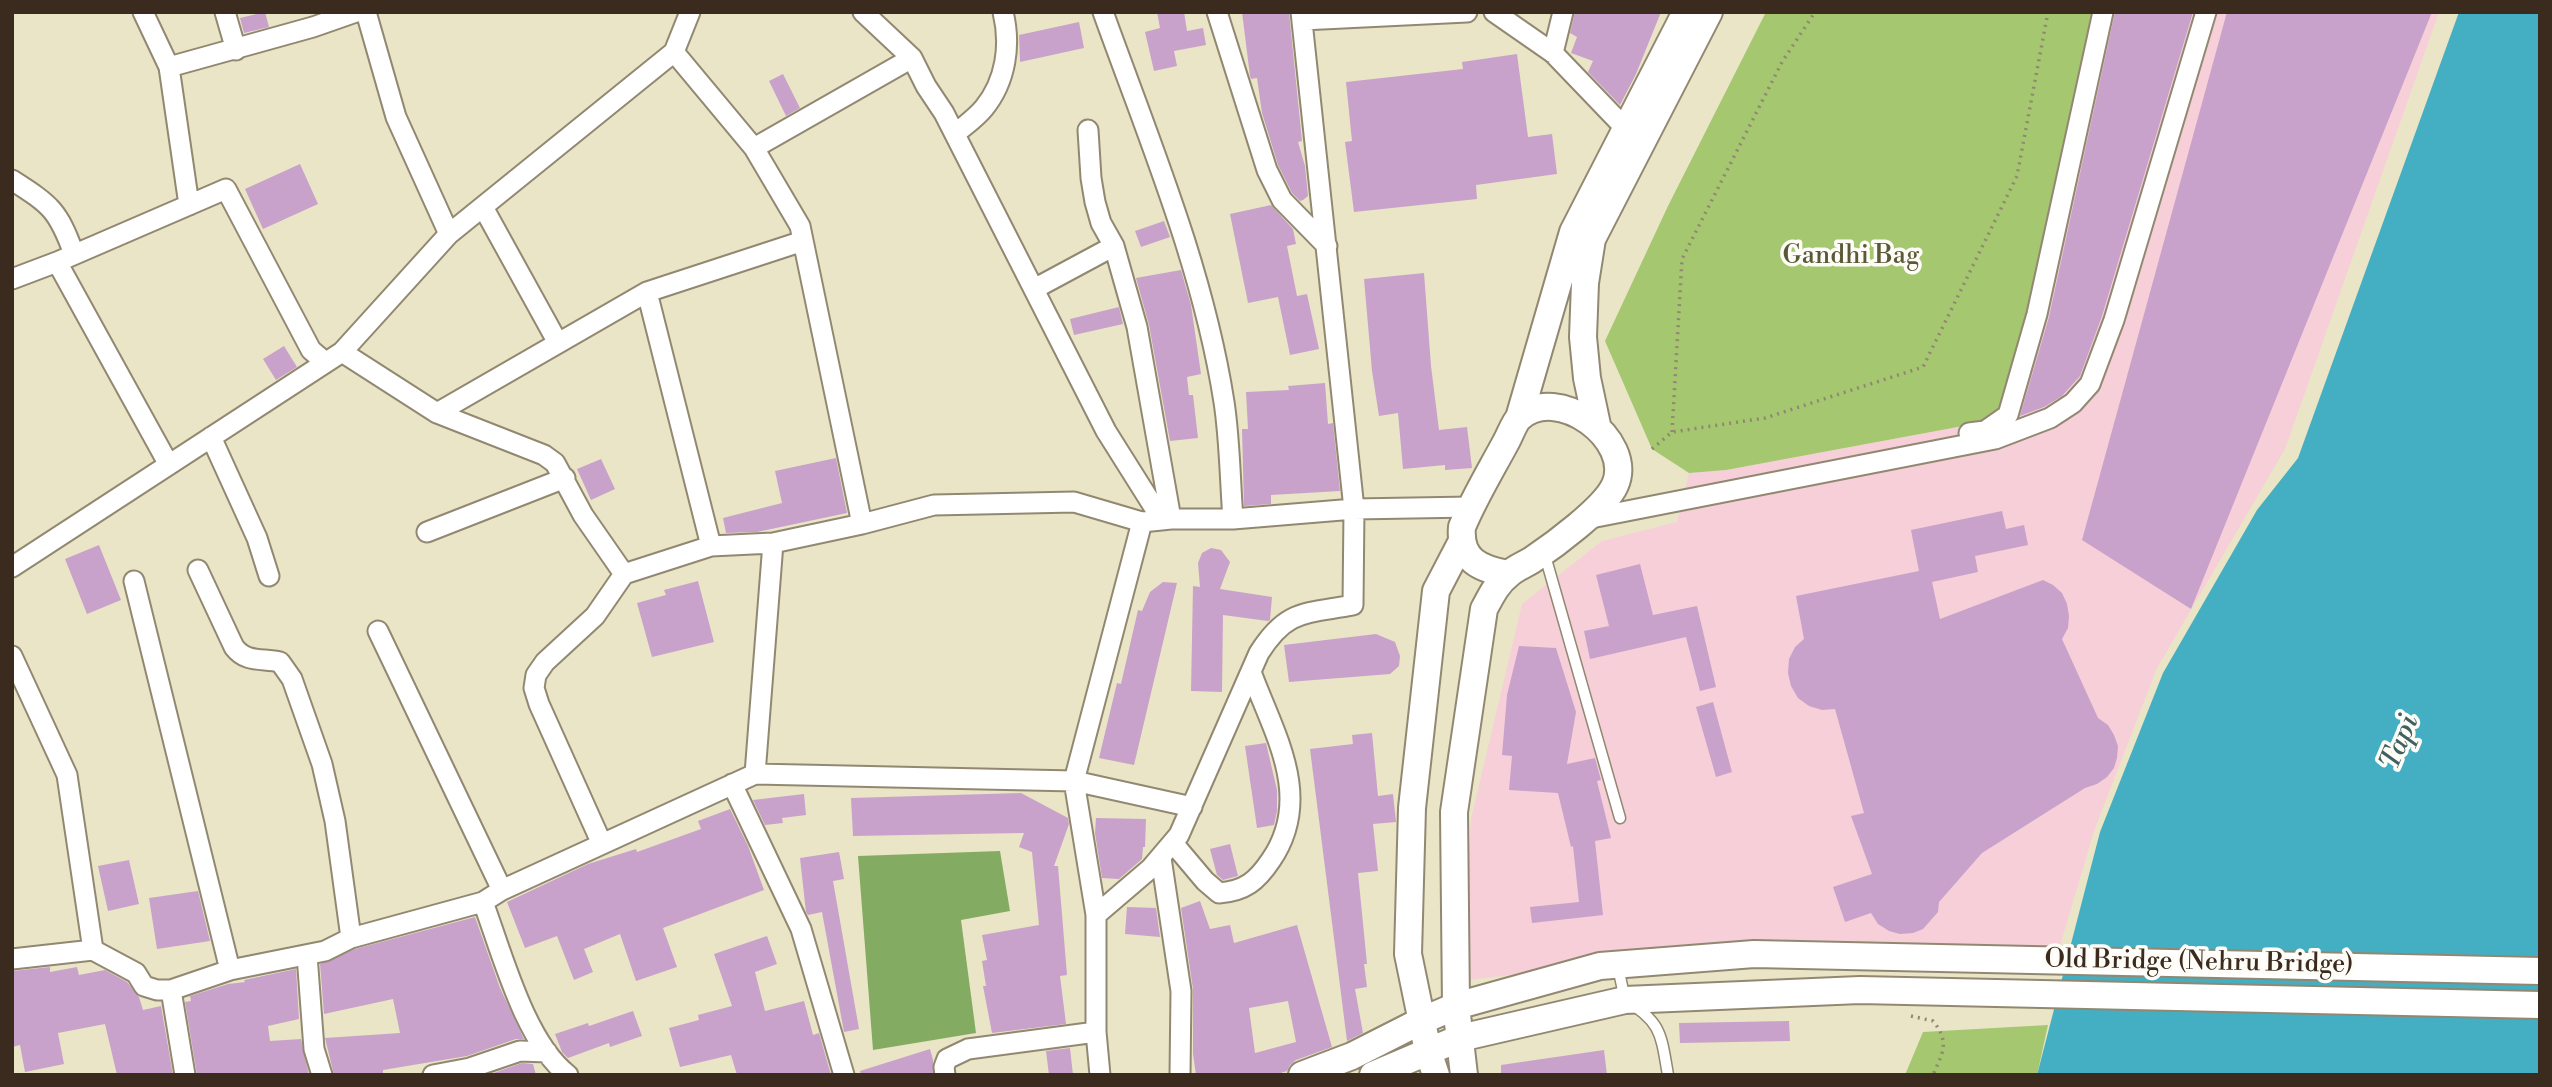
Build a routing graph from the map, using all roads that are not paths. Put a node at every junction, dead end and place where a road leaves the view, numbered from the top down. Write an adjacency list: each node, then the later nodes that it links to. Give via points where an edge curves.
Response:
1 (143, 12): 23 (street)
2 (225, 12): 19 (street)
3 (356, 12): 18 (street)
4 (366, 12): 31 (street, via 396,117)
5 (690, 12): 20 (street)
6 (863, 12): 22 (street)
7 (1003, 12): 26 (street, via 1007,55 995,92 983,110)
8 (1103, 12): 51 (street, via 1193,264 1225,404)
9 (1217, 12): 34 (street, via 1267,170 1282,200)
10 (1467, 12): 17 (street)
11 (1494, 12): 21 (street)
12 (1563, 12): 21 (street)
13 (1686, 12): 24 (main road)
14 (1709, 12): 43 (main road, via 1592,239 1583,337)
15 (2103, 12): 49 (street, via 2037,314 2008,415 1985,430)
16 (2206, 12): 49 (street, via 2114,320 2090,384 2073,403 2050,418 1995,439)
17 (1301, 16): 34 (street)
18 (312, 20): 19 (street)
19 (236, 50): 23 (street)
20 (674, 52): 27 (street); 30 (street)
21 (1553, 53): 24 (street)
22 (912, 58): 26 (street); 27 (street)
23 (169, 67): 29 (street)
24 (1626, 129): 42 (main road, via 1573,232)
25 (1088, 130): 33 (street, via 1095,202)
26 (955, 134): 37 (street)
27 (754, 148): 32 (street, via 800,226)
28 (12, 180): 35 (street, via 43,199 63,223)
29 (189, 205): 35 (street); 40 (street, via 226,189 311,350)
30 (483, 207): 31 (street); 39 (street)
31 (449, 234): 40 (street)
32 (803, 241): 38 (street); 53 (street)
33 (1114, 246): 37 (street); 50 (street, via 1137,327)
34 (1327, 246): 48 (street)
35 (66, 258): 36 (street); 45 (street)
36 (12, 279)
37 (1034, 289): 50 (street, via 1105,431)
38 (647, 292): 39 (street); 57 (street)
39 (558, 343): 41 (street)
40 (334, 357): 41 (street); 44 (street)
41 (437, 413): 46 (street, via 544,455)
42 (1519, 418): 43 (main road, via 1538,408 1555,407); 47 (main road)
43 (1597, 425): 49 (main road, via 1614,454 1618,472 1615,486)
44 (211, 437): 45 (street); 63 (street, via 257,538)
45 (169, 465): 59 (street)
46 (565, 478): 54 (street); 61 (street, via 583,515)
47 (1471, 507): 48 (street); 56 (main road)
48 (1354, 509): 51 (street); 67 (street, via 1353,605 1300,614 1284,622 1271,635)
49 (1593, 511): 58 (main road)
50 (1166, 519): 51 (street); 52 (street)
51 (1233, 519)
52 (1142, 522): 53 (street, via 1061,502 934,505); 69 (street)
53 (862, 524): 55 (street)
54 (427, 532)
55 (774, 542): 57 (street); 68 (street)
56 (1461, 543): 62 (main road, via 1475,564); 89 (main road, via 1436,590 1412,808 1408,954)
57 (711, 547): 61 (street)
58 (1544, 551): 62 (main road); 72 (lane)
59 (12, 567)
60 (198, 570): 78 (street, via 241,656 280,662 292,679 323,764)
61 (624, 574): 73 (street, via 595,616 545,662 534,688)
62 (1508, 574): 88 (main road, via 1484,609 1454,812)
63 (269, 576)
64 (134, 581): 83 (street)
65 (378, 631): 75 (street)
66 (12, 656): 79 (street, via 67,775)
67 (1251, 672): 71 (street); 74 (street, via 1292,787 1287,831 1266,868 1247,888 1228,892 1219,893)
68 (755, 774): 69 (street); 70 (street)
69 (1074, 781): 71 (street); 77 (street)
70 (732, 784): 73 (street); 99 (street, via 801,929)
71 (1192, 807): 74 (street)
72 (1620, 818)
73 (602, 844): 75 (street)
74 (1167, 850): 77 (street); 102 (street, via 1181,990)
75 (502, 890): 76 (street)
76 (483, 902): 78 (street); 92 (street, via 524,1013)
77 (1096, 915): 90 (street)
78 (351, 938): 80 (street)
79 (93, 950): 81 (street); 85 (street, via 136,973 144,986)
80 (307, 955): 83 (street); 96 (street, via 314,1049)
81 (12, 959)
82 (1618, 964): 84 (main road, Old Bridge (Nehru Bridge), via 1754,954); 86 (lane); 88 (main road, Old Bridge (Nehru Bridge))
83 (230, 970): 85 (street)
84 (2540, 971)
85 (172, 990): 95 (street)
86 (1625, 1000): 87 (main road, Old Bridge (Nehru Bridge), via 1860,990); 91 (main road, Old Bridge (Nehru Bridge)); 106 (lane, via 1647,1013 1657,1026)
87 (2540, 1005)
88 (1456, 1006): 89 (main road, Old Bridge (Nehru Bridge)); 91 (main road)
89 (1421, 1021): 93 (main road); 103 (main road, Old Bridge (Nehru Bridge))
90 (1096, 1032): 100 (street, via 968,1049 947,1059); 101 (street)
91 (1461, 1038): 93 (main road, Old Bridge (Nehru Bridge)); 105 (main road)
92 (547, 1052): 94 (street, via 520,1051); 98 (street)
93 (1432, 1063): 104 (main road, Old Bridge (Nehru Bridge))
94 (471, 1072): 97 (street)
95 (185, 1075)
96 (322, 1075)
97 (433, 1075)
98 (568, 1075)
99 (844, 1075)
100 (945, 1075)
101 (1100, 1075)
102 (1180, 1075)
103 (1302, 1075)
104 (1373, 1075)
105 (1464, 1075)
106 (1668, 1075)

